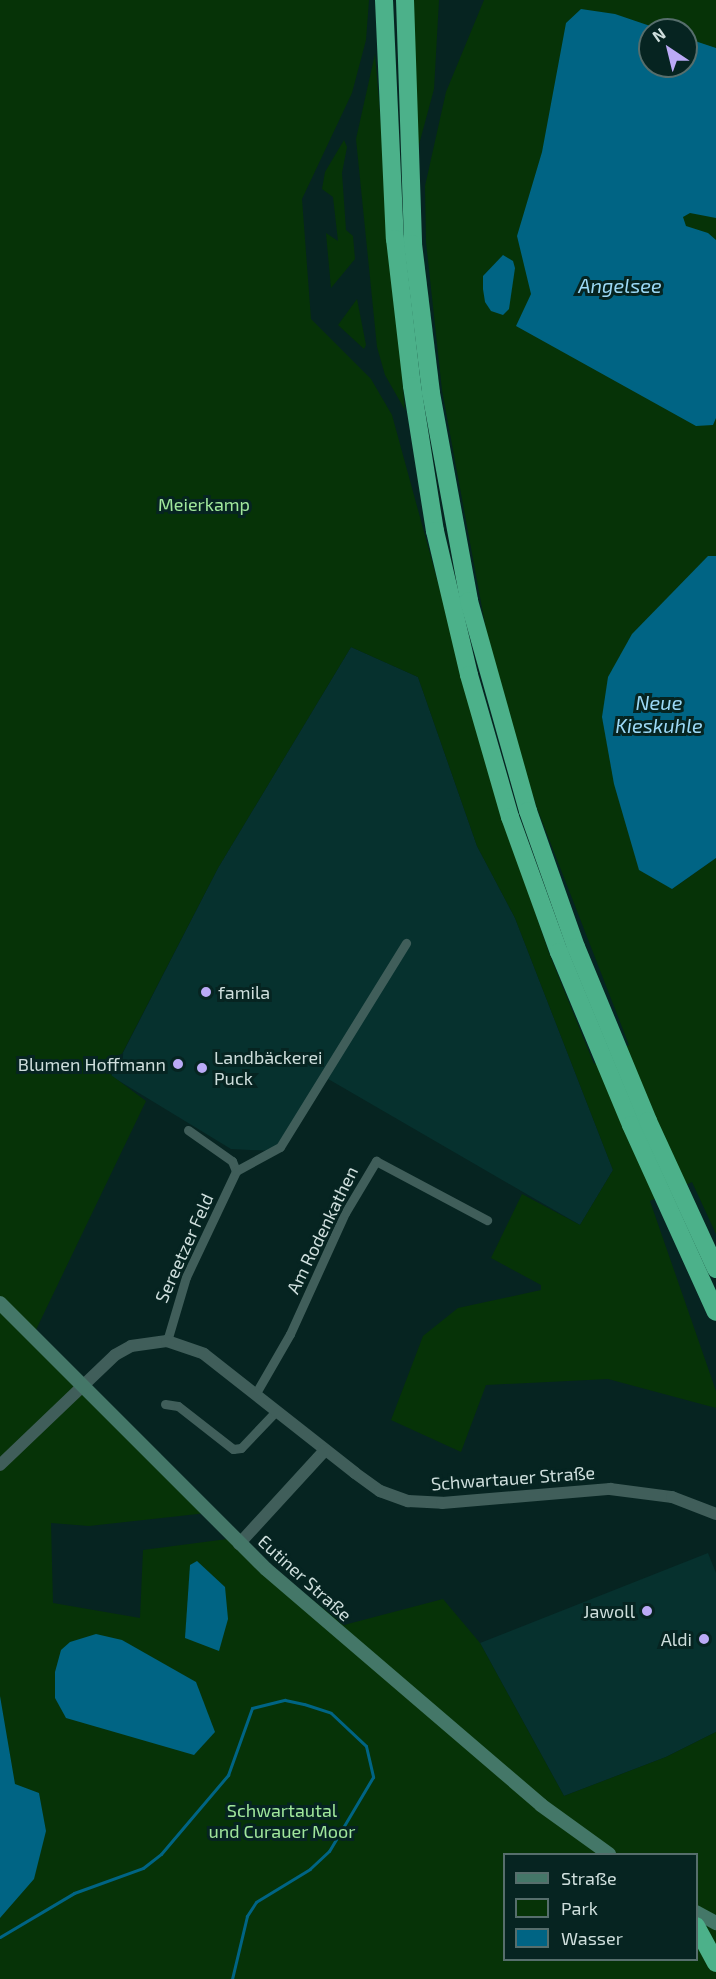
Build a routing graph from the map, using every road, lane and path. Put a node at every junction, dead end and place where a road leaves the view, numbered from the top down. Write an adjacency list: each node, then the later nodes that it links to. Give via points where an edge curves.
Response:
1 (384, 0): 3 (highway, via 395,239 412,386 451,603)
2 (405, 0): 3 (highway, via 413,244 431,393 469,601)
3 (519, 814): 4 (highway)
4 (527, 836): 9 (highway, via 648,1121); 11 (highway, via 595,1039)
5 (406, 943): 7 (street, via 280,1147)
6 (188, 1130): 7 (street, via 232,1161)
7 (236, 1171): 12 (street, Sereetzer Feld, via 186,1277)
8 (487, 1220): 13 (street, Am Rodenkathen, via 376,1161 345,1213 290,1334)
9 (716, 1269)
10 (0, 1303): 19 (main road, Eutiner Straße)
11 (716, 1312)
12 (167, 1341): 13 (street, Schwartauer Straße, via 204,1354); 17 (street, Schwartauer Straße, via 130,1346 115,1354)
13 (255, 1393): 15 (street, Schwartauer Straße)
14 (165, 1404): 15 (street, via 178,1406 232,1449 240,1448)
15 (277, 1410): 16 (street, Schwartauer Straße)
16 (326, 1450): 18 (street, Schwartauer Straße, via 380,1491 408,1501 442,1503 610,1489 672,1497); 19 (street)
17 (0, 1465)
18 (716, 1514)
19 (239, 1544): 20 (main road, Eutiner Straße, via 541,1805)
20 (608, 1853)
21 (698, 1912): 22 (main road)
22 (716, 1923)
23 (698, 1930): 24 (highway)
24 (716, 1964)

